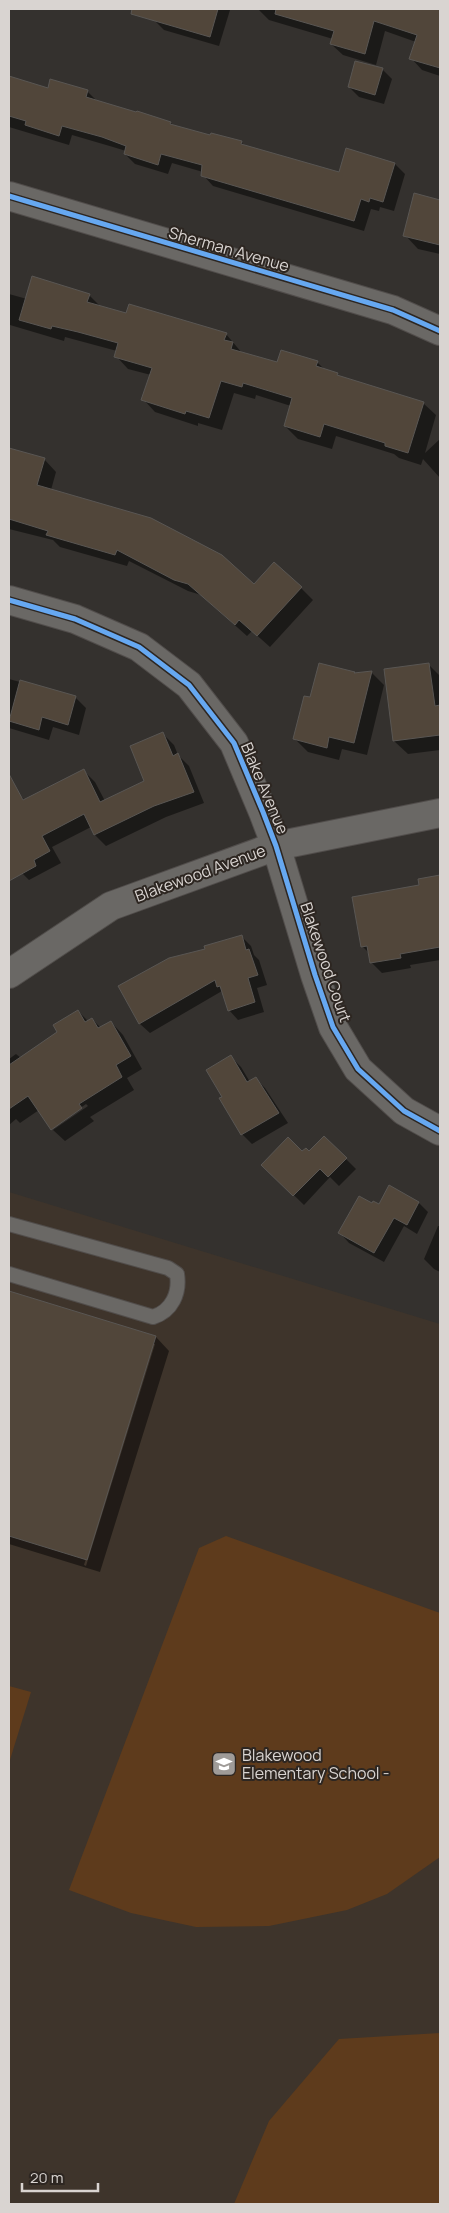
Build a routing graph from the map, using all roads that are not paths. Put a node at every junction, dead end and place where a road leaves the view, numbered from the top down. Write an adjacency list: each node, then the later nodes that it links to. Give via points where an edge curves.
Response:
1 (9, 196): 2 (street, Sherman Avenue, via 393,310)
2 (440, 331)
3 (9, 600): 5 (street, Blake Avenue, via 75,619 139,647 189,685 234,743)
4 (440, 813): 5 (street, Blakewood Avenue)
5 (276, 846): 6 (street, Blakewood Avenue, via 111,906); 7 (street, Blakewood Court, via 315,975 338,1035 358,1069 404,1111)
6 (9, 974)
7 (440, 1131)
8 (9, 1224): 9 (lane, via 168,1268 177,1274 178,1282 172,1305 163,1314 153,1317)
9 (9, 1274)

